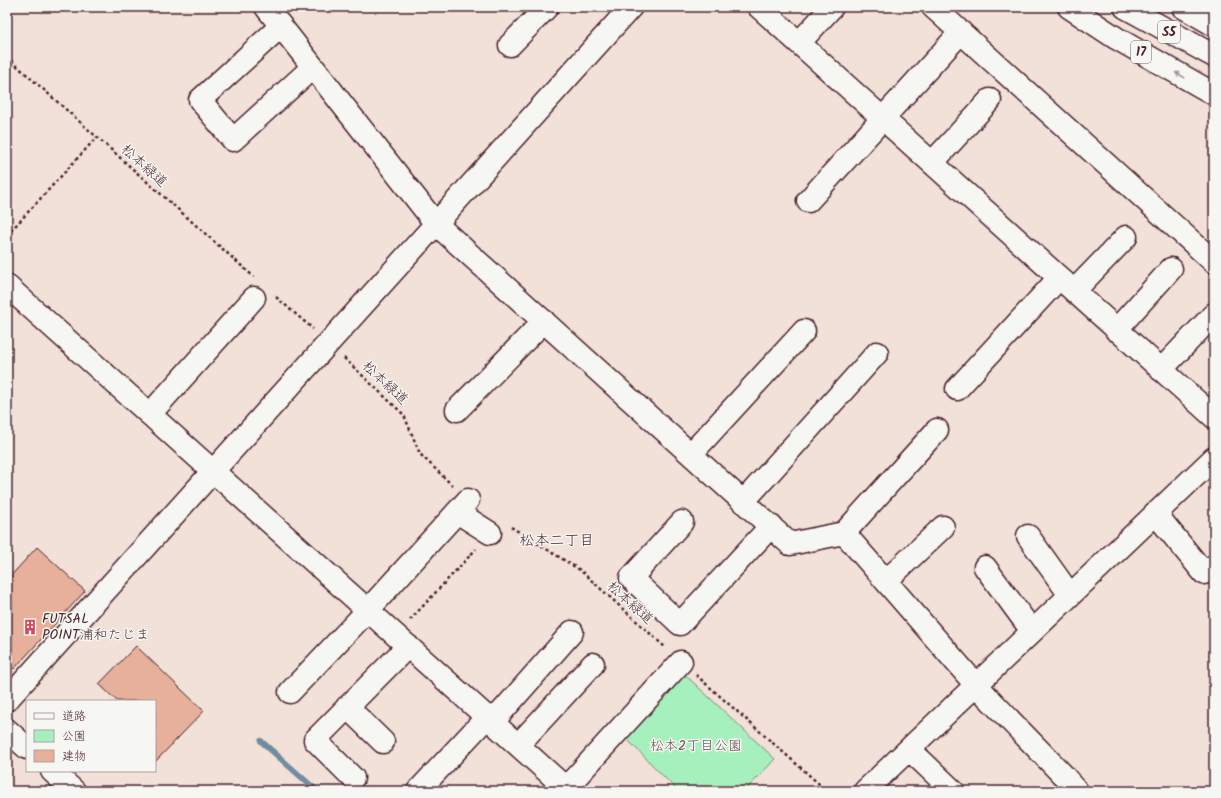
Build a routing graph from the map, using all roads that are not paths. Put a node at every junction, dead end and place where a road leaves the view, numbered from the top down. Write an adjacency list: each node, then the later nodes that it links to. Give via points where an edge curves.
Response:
1 (266, 7): 11 (main road)
2 (547, 7): 14 (main road)
3 (631, 7): 22 (main road)
4 (759, 7): 13 (main road)
5 (832, 7): 13 (main road)
6 (933, 7): 12 (main road)
7 (1070, 7): 17 (main road, 17, one-way to 7, via 1116,38)
8 (1125, 7): 15 (main road, S5)
9 (1183, 7): 10 (main road, S5)
10 (1214, 24)
11 (281, 26): 16 (main road); 16 (main road, via 200,100 233,140)
12 (961, 32): 19 (main road); 24 (main road)
13 (799, 43): 19 (main road)
14 (510, 44)
15 (1214, 56)
16 (313, 67): 22 (main road)
17 (1214, 94)
18 (990, 100): 20 (main road)
19 (882, 119): 20 (main road); 21 (main road)
20 (932, 163): 26 (main road)
21 (808, 201)
22 (436, 224): 30 (main road); 42 (main road)
23 (1126, 236): 26 (main road)
24 (1214, 262)
25 (1171, 269): 31 (main road)
26 (1066, 285): 31 (main road); 35 (main road)
27 (7, 286): 37 (main road)
28 (262, 291): 37 (main road)
29 (1214, 314): 34 (main road)
30 (544, 321): 36 (main road); 40 (main road)
31 (1116, 330): 34 (main road)
32 (804, 331): 40 (main road)
33 (877, 353): 43 (main road)
34 (1161, 370): 38 (main road)
35 (957, 389)
36 (457, 410)
37 (150, 414): 42 (main road)
38 (1214, 417)
39 (937, 430): 49 (main road)
40 (690, 454): 43 (main road)
41 (1214, 458): 44 (main road)
42 (213, 471): 55 (main road); 62 (main road)
43 (743, 502): 46 (main road)
44 (1156, 513): 51 (main road, via 1204,573); 54 (main road)
45 (682, 522): 46 (main road, via 631,578 680,624)
46 (771, 526): 49 (main road, via 790,544)
47 (943, 527): 53 (main road)
48 (499, 529): 55 (main road, via 462,506)
49 (844, 533): 53 (main road)
50 (1028, 536): 54 (main road)
51 (1214, 566)
52 (985, 567): 56 (main road)
53 (886, 581): 61 (main road)
54 (1070, 595): 56 (main road)
55 (368, 610): 58 (main road); 63 (main road)
56 (1032, 631): 61 (main road)
57 (572, 632): 65 (main road, via 499,715)
58 (402, 641): 64 (main road); 65 (main road)
59 (681, 662): 74 (main road)
60 (593, 664): 68 (main road)
61 (976, 685): 70 (main road); 78 (main road)
62 (10, 690)
63 (290, 692)
64 (347, 707): 67 (main road); 72 (main road, via 315,740)
65 (487, 717): 68 (main road); 76 (main road)
66 (7, 730): 69 (main road)
67 (383, 742)
68 (518, 745): 74 (main road)
69 (26, 747)
70 (909, 749): 73 (main road); 77 (main road)
71 (53, 772): 75 (main road)
72 (353, 778)
73 (876, 787)
74 (562, 788)
75 (74, 791)
76 (418, 791)
77 (953, 791)
78 (1077, 791)

